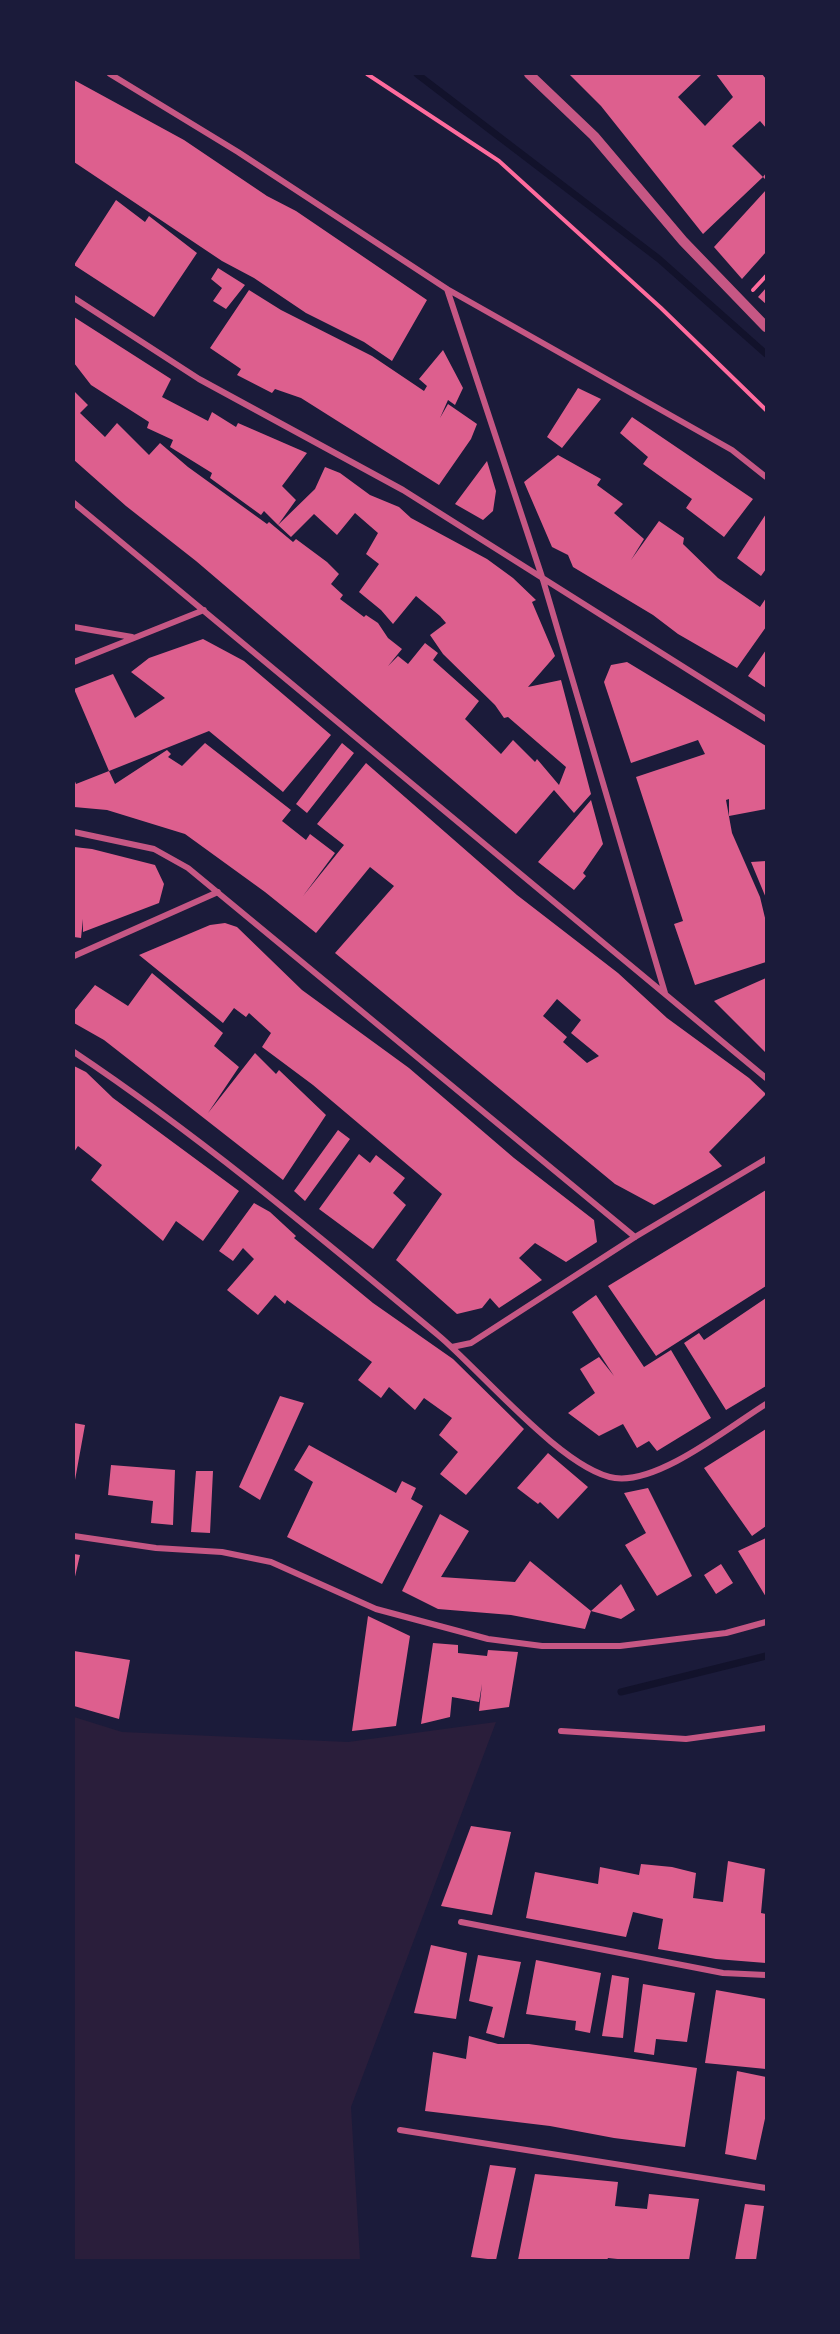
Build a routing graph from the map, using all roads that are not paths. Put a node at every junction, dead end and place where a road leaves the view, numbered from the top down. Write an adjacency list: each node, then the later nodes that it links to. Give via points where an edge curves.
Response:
1 (110, 74): 3 (street, via 238,152)
2 (529, 74): 5 (street, via 594,136 683,241)
3 (447, 289): 6 (street, via 732,450); 8 (street)
4 (74, 298): 8 (street, via 200,379 402,490)
5 (766, 327)
6 (766, 477)
7 (74, 503): 9 (street)
8 (543, 580): 13 (street); 17 (street)
9 (204, 610): 11 (street); 17 (street)
10 (74, 627): 11 (street)
11 (133, 637): 12 (street)
12 (74, 662)
13 (766, 719)
14 (74, 832): 15 (street, via 154,849 188,868)
15 (218, 892): 16 (street); 21 (street)
16 (74, 956)
17 (665, 993): 19 (street)
18 (74, 1052): 22 (street, via 219,1158)
19 (766, 1078)
20 (766, 1159): 21 (street)
21 (635, 1238): 22 (street, via 471,1342)
22 (452, 1347): 23 (street, via 541,1433 597,1475 618,1479 645,1476)
23 (766, 1404)
24 (74, 1536): 25 (street, via 156,1548 222,1552 271,1562 376,1609 488,1639 542,1646 620,1646 726,1633)
25 (766, 1622)
26 (766, 1728): 27 (street, via 686,1739)
27 (561, 1731)
28 (461, 1922): 29 (street, via 723,1973)
29 (766, 1975)
30 (400, 2130): 31 (street)
31 (766, 2188)

